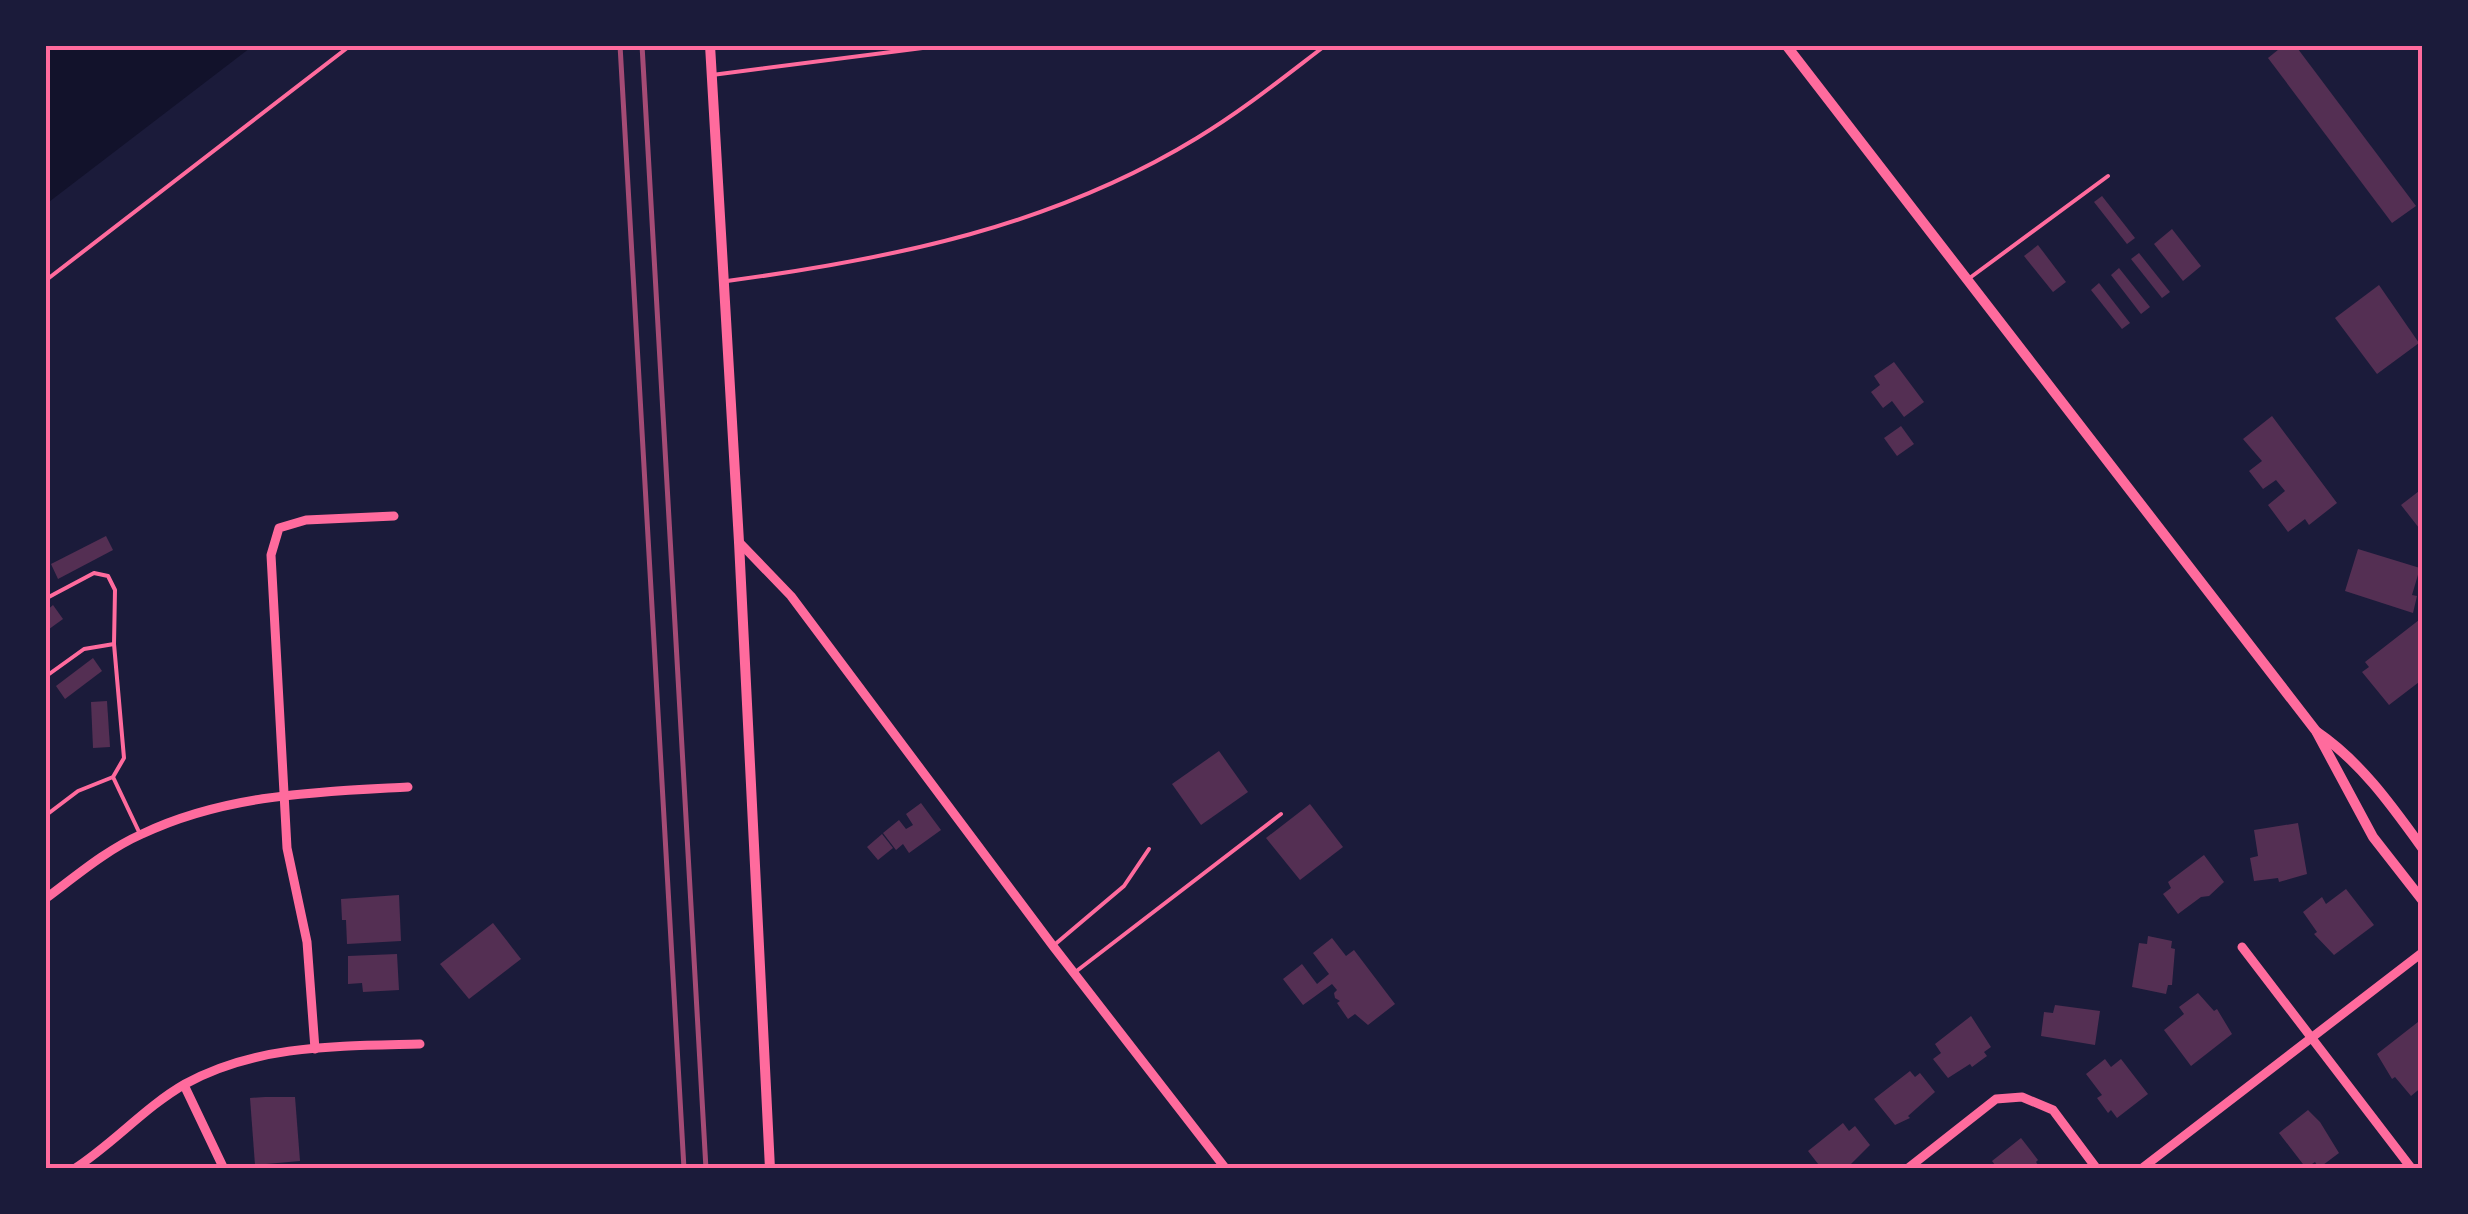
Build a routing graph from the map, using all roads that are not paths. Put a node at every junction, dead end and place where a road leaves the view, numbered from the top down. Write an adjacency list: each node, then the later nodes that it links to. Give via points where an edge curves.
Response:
1 (351, 45): 8 (lane)
2 (710, 45): 6 (street)
3 (946, 45): 6 (lane)
4 (1326, 45): 10 (lane, via 1196,139 1056,209 925,248)
5 (1786, 45): 9 (street)
6 (712, 76): 10 (street)
7 (2108, 176): 9 (lane)
8 (45, 280)
9 (1967, 280): 16 (street)
10 (722, 282): 12 (street)
11 (394, 516): 19 (street, via 306,520 279,528 270,555)
12 (739, 542): 27 (street, via 790,596); 37 (street)
13 (45, 599): 14 (lane, via 94,574 108,576 115,590)
14 (114, 644): 15 (lane, via 84,648); 17 (lane, via 124,758)
15 (45, 677)
16 (2316, 731): 24 (street, via 2344,750); 26 (street, via 2373,837)
17 (112, 777): 21 (lane, via 78,791); 22 (lane)
18 (408, 787): 19 (street)
19 (285, 794): 22 (street, via 230,803); 33 (street, via 287,848 308,942)
20 (1281, 814): 30 (lane)
21 (45, 816)
22 (140, 834): 25 (street)
23 (1149, 848): 27 (lane, via 1124,886)
24 (2423, 849)
25 (45, 899)
26 (2423, 901)
27 (1053, 946): 30 (street)
28 (2242, 947): 31 (street)
29 (2423, 952): 31 (street)
30 (1074, 973): 38 (street)
31 (2312, 1036): 41 (street); 42 (street)
32 (420, 1044): 33 (street)
33 (315, 1048): 34 (street, via 221,1067)
34 (184, 1085): 35 (street); 36 (street)
35 (74, 1169)
36 (224, 1169)
37 (770, 1169)
38 (1226, 1169)
39 (1908, 1169): 40 (street, via 1996,1100 2022,1097 2053,1110)
40 (2097, 1169)
41 (2141, 1169)
42 (2412, 1169)

